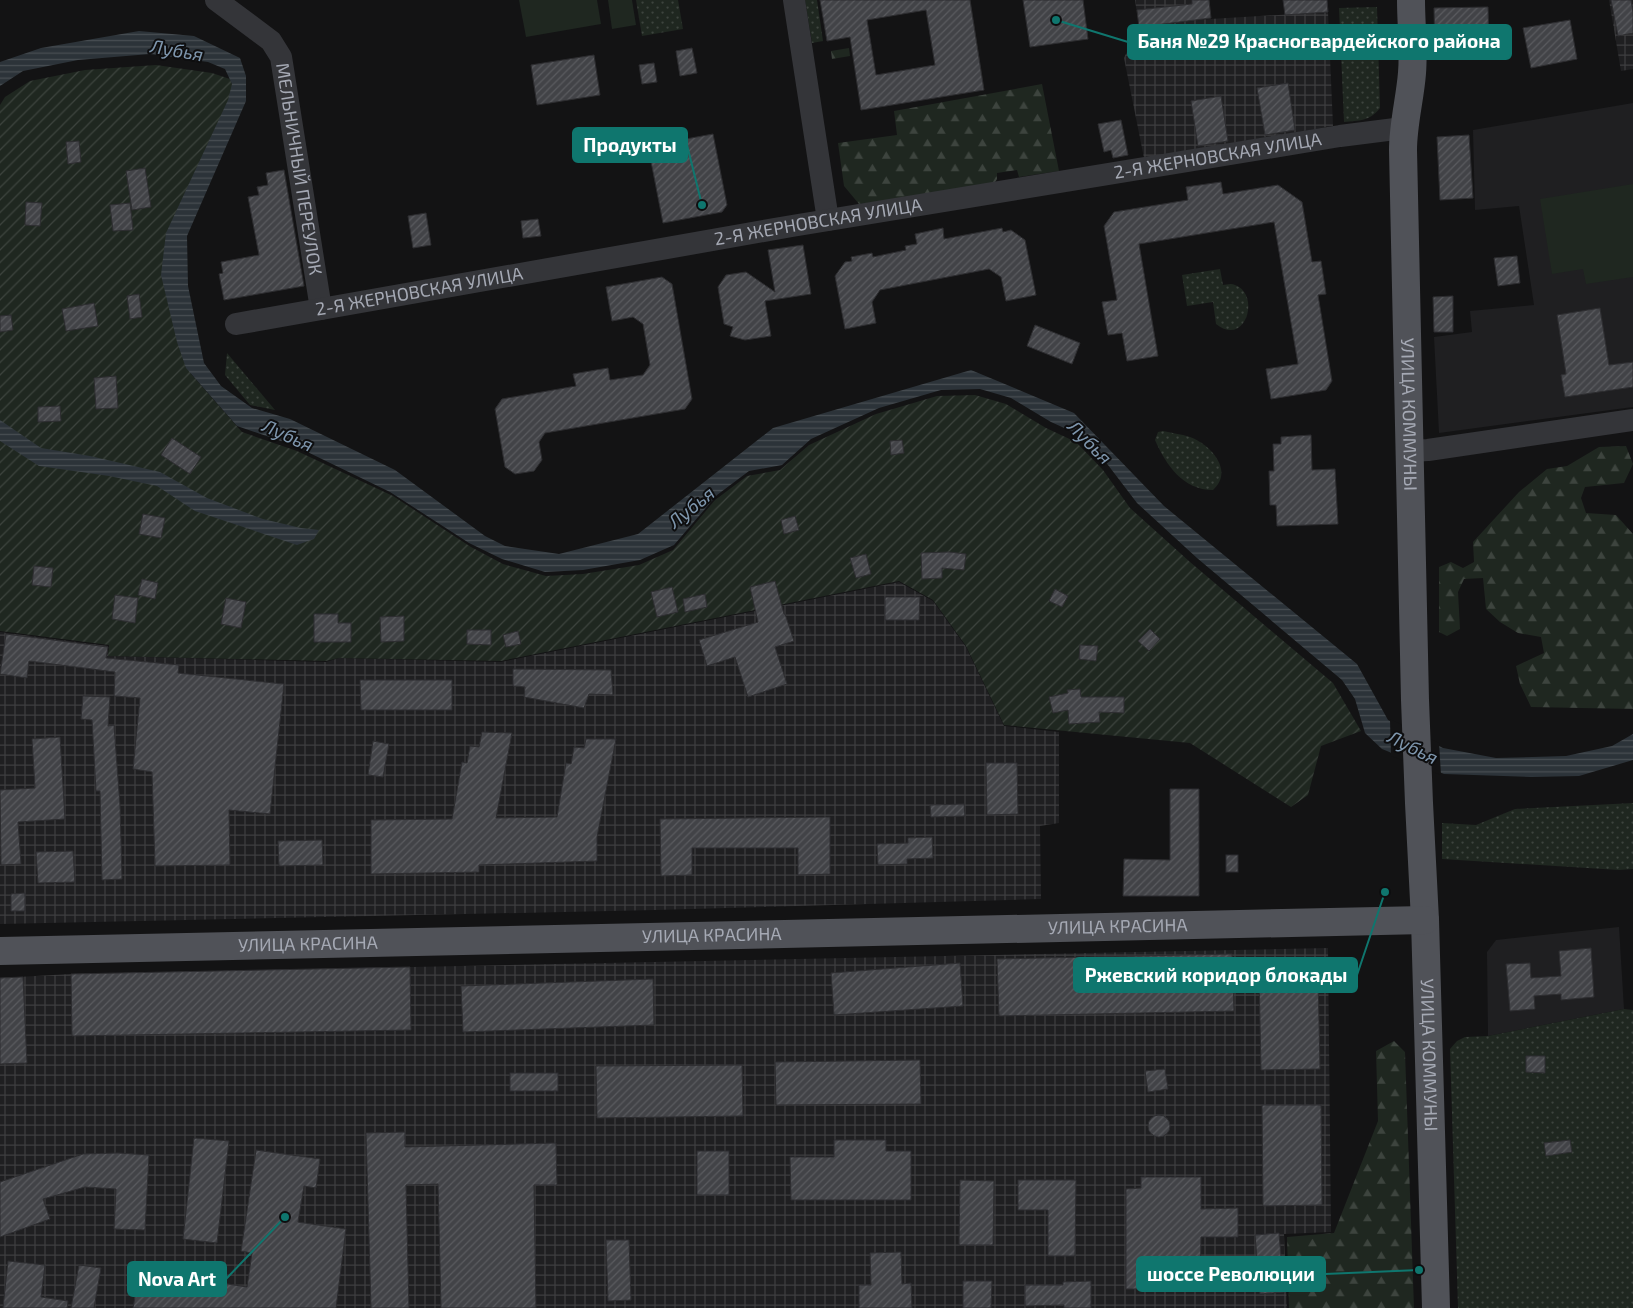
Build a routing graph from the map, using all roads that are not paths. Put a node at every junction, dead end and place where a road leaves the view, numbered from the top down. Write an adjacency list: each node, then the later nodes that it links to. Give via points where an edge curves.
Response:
1 (216, 0): 7 (street, МЕЛЬНИЧНЫЙ ПЕРЕУЛОК, via 271,41 281,57)
2 (794, 0): 6 (street)
3 (1394, 0): 5 (main road, УЛИЦА КОММУНЫ, via 1397,102)
4 (1411, 0): 5 (main road, УЛИЦА КОММУНЫ, via 1412,71)
5 (1403, 128): 6 (street, 2-Я ЖЕРНОВСКАЯ УЛИЦА); 10 (main road, УЛИЦА КОММУНЫ)
6 (828, 220): 7 (street, 2-Я ЖЕРНОВСКАЯ УЛИЦА)
7 (321, 309): 8 (street, 2-Я ЖЕРНОВСКАЯ УЛИЦА)
8 (236, 324)
9 (1633, 420): 10 (street)
10 (1411, 451): 11 (main road, УЛИЦА КОММУНЫ, via 1418,804)
11 (1425, 920): 12 (main road, УЛИЦА КРАСИНА); 13 (main road, УЛИЦА КОММУНЫ)
12 (0, 951)
13 (1436, 1308)

